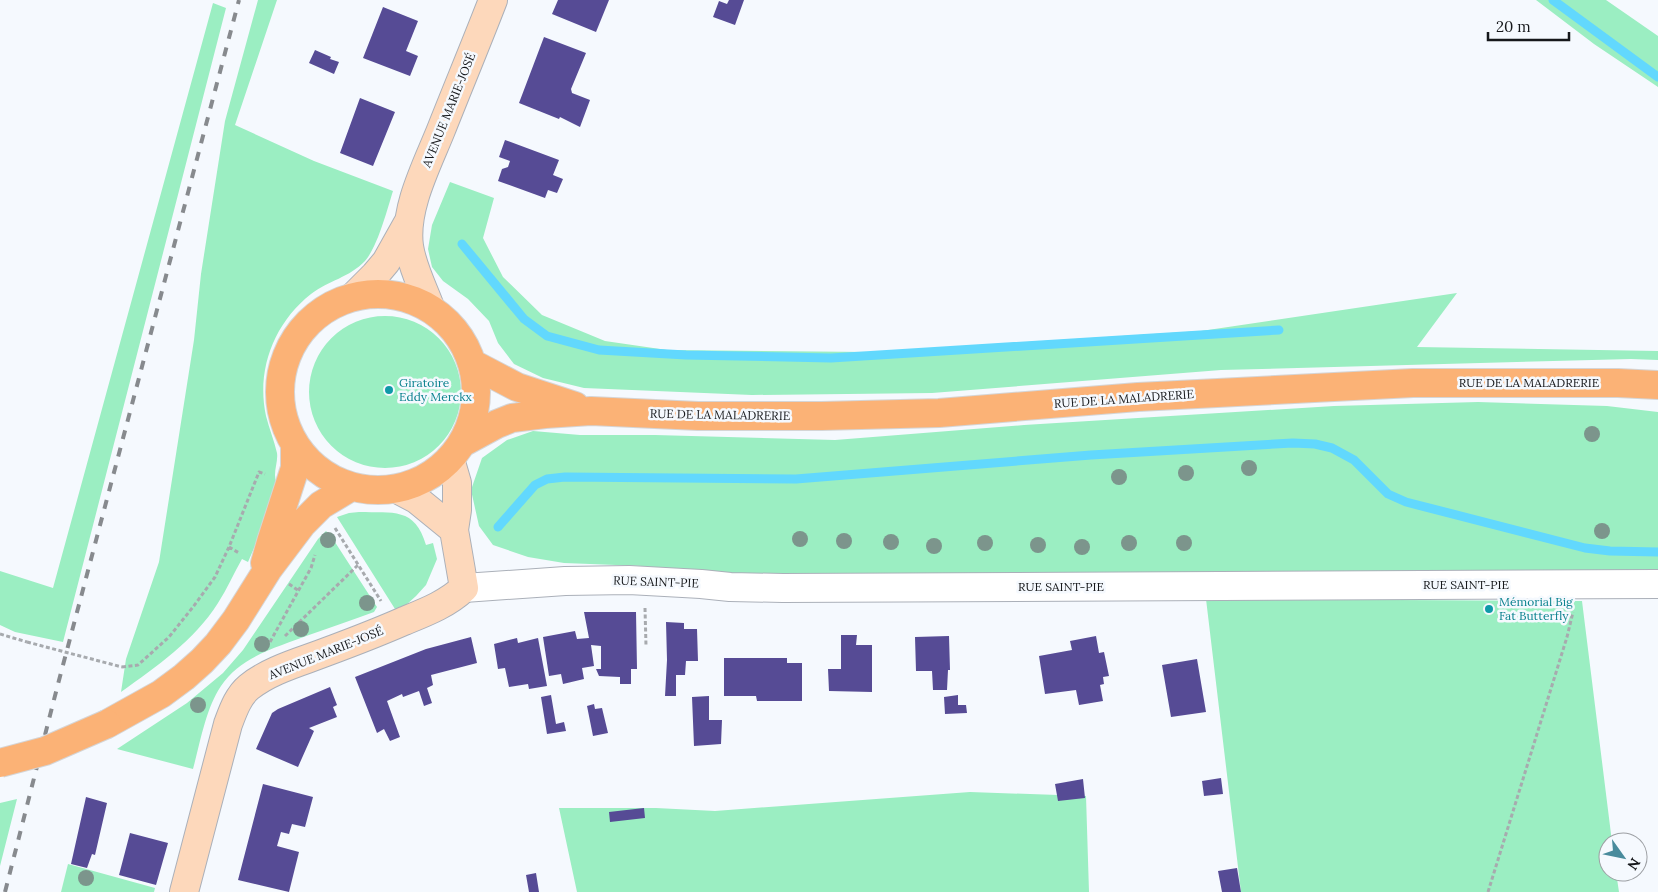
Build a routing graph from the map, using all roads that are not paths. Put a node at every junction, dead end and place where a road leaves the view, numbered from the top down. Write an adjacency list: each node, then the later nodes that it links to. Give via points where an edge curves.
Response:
1 (493, 0): 2 (street, AVENUE MARIE-JOSÉ, via 415,197)
2 (409, 222): 3 (street, AVENUE MARIE-JOSÉ, via 386,262); 4 (street, AVENUE MARIE-JOSÉ, via 409,246)
3 (354, 296): 4 (main road, via 380,293 406,296); 8 (main road, via 330,306 308,322 291,343 282,368 279,396 284,422)
4 (430, 307): 5 (main road, via 449,322)
5 (473, 364): 7 (main road, RUE DE LA MALADRERIE, via 517,387); 9 (main road, via 477,391 473,418)
6 (1658, 385): 7 (main road, RUE DE LA MALADRERIE, via 1413,383 1138,397 929,414 698,416)
7 (591, 411): 9 (main road, RUE DE LA MALADRERIE, via 512,418)
8 (295, 447): 10 (main road, via 310,464); 13 (main road, via 295,468)
9 (456, 451): 11 (main road, via 435,473); 12 (street, via 458,510)
10 (351, 487): 11 (main road, via 374,491); 13 (main road, via 321,506 302,524)
11 (397, 489): 12 (street, via 416,499)
12 (454, 530): 15 (street)
13 (262, 577): 16 (main road, bridge, via 218,644 161,694 107,724 45,751)
14 (1658, 584): 15 (street, RUE SAINT-PIE, via 783,588 645,580 565,581)
15 (464, 588): 17 (street, AVENUE MARIE-JOSÉ, via 432,610 285,667 247,689 235,705 228,724)
16 (0, 764)
17 (184, 892)

